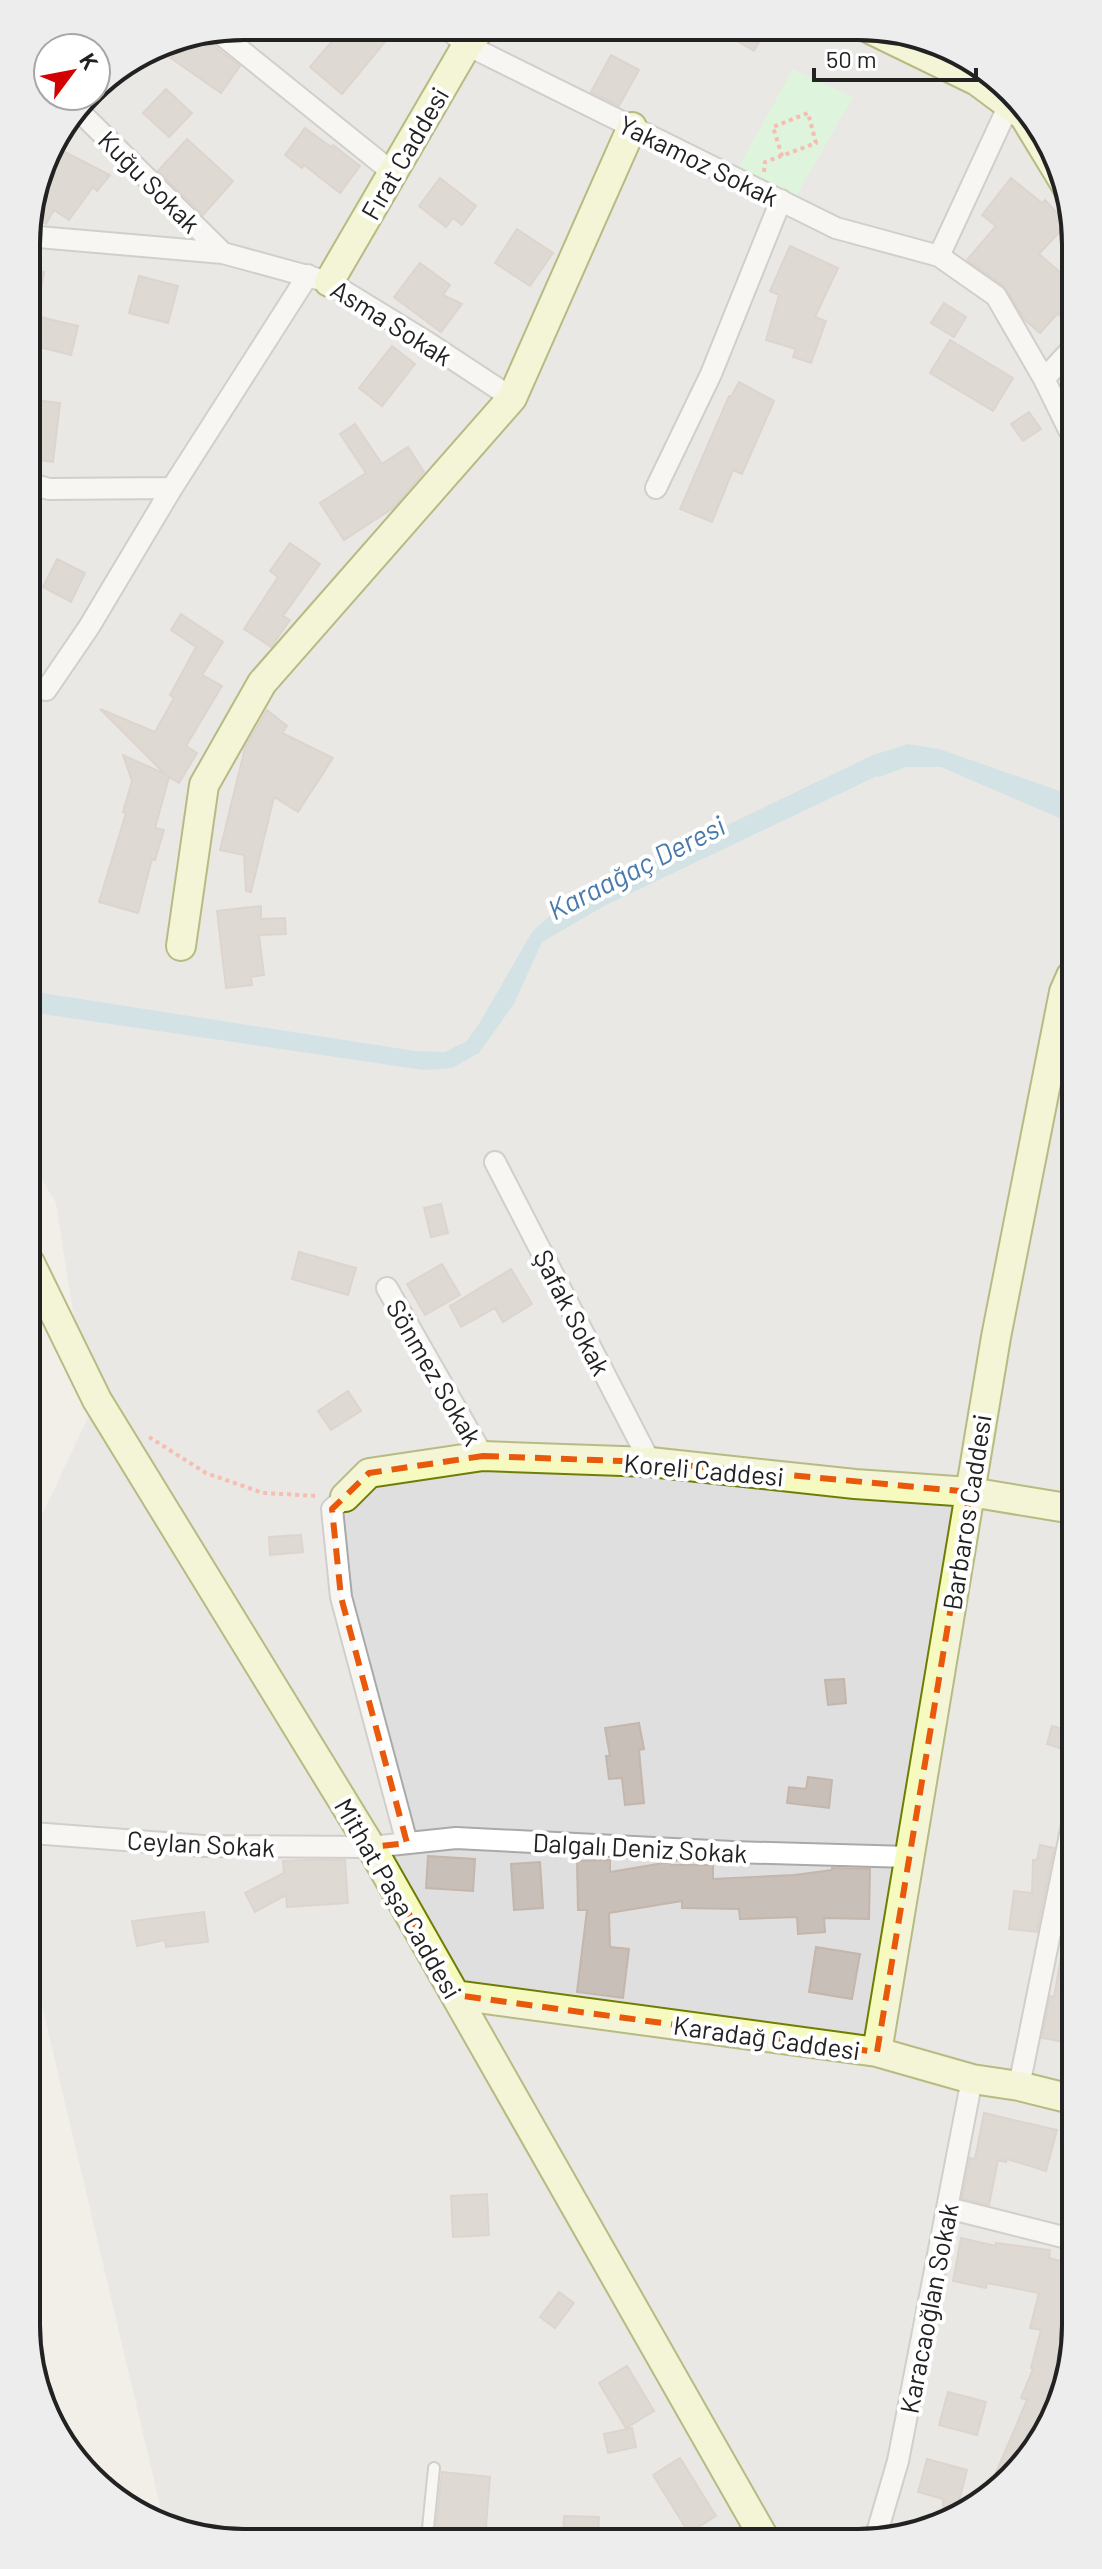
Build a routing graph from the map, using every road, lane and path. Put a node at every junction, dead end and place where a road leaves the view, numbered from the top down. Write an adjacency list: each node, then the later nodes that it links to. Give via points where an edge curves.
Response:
1 (229, 40): 10 (street)
2 (473, 40): 10 (street, Fırat Caddesi)
3 (482, 40): 8 (street, Yakamoz Sokak)
4 (906, 46): 5 (street)
5 (997, 96)
6 (1008, 107): 15 (street)
7 (85, 117): 14 (street, Kuğu Sokak)
8 (632, 127): 11 (street, Yakamoz Sokak); 19 (street)
9 (782, 156): 9 (path, via 816,143 808,113 773,127); 11 (path, via 765,162)
10 (392, 172): 16 (street, Fırat Caddesi)
11 (761, 190): 12 (street, Yakamoz Sokak)
12 (781, 200): 15 (street, Yakamoz Sokak, via 836,228); 23 (street, via 711,374)
13 (40, 237): 14 (street, Asma Sokak)
14 (223, 253): 16 (street, Asma Sokak)
15 (939, 256): 18 (street, Yakamoz Sokak, via 996,296)
16 (319, 278): 19 (street, Asma Sokak); 22 (street)
17 (1062, 360): 18 (street)
18 (1044, 379): 20 (street, Yakamoz Sokak)
19 (512, 398): 25 (street, via 262,683 204,785)
20 (1062, 416)
21 (40, 487): 22 (street)
22 (172, 488): 24 (street)
23 (656, 488)
24 (46, 690)
25 (181, 946)
26 (1062, 1002): 33 (street, Barbaros Caddesi)
27 (495, 1162): 32 (street, Şafak Sokak)
28 (40, 1283): 38 (street, Mithat Paşa Caddesi, via 97,1400)
29 (387, 1288): 31 (street, Sönmez Sokak)
30 (141, 1431): 34 (path, via 206,1473 263,1493)
31 (483, 1456): 32 (street, Koreli Caddesi); 34 (street, Koreli Caddesi, via 369,1473)
32 (650, 1462): 33 (street, Koreli Caddesi)
33 (970, 1492): 35 (street, Koreli Caddesi); 39 (street, Barbaros Caddesi)
34 (345, 1497): 37 (street, via 332,1509 341,1597)
35 (1062, 1507)
36 (40, 1834): 38 (street, Ceylan Sokak, via 204,1846)
37 (407, 1843): 38 (street, Dalgalı Deniz Sokak); 39 (street, Dalgalı Deniz Sokak, via 456,1838)
38 (371, 1847): 41 (street, Mithat Paşa Caddesi)
39 (909, 1857): 42 (street, Barbaros Caddesi)
40 (1062, 1874): 44 (street)
41 (455, 1995): 42 (street, Karadağ Caddesi); 51 (street, Mithat Paşa Caddesi)
42 (877, 2052): 43 (street, Karadağ Caddesi)
43 (972, 2079): 44 (street, Karadağ Caddesi); 46 (street, Karacaoğlan Sokak)
44 (1019, 2086): 45 (street, Karadağ Caddesi)
45 (1062, 2097)
46 (948, 2208): 47 (street); 49 (street, Karacaoğlan Sokak, via 898,2461)
47 (1062, 2237)
48 (434, 2468): 50 (lane)
49 (879, 2527)
50 (428, 2529)
51 (759, 2529)

